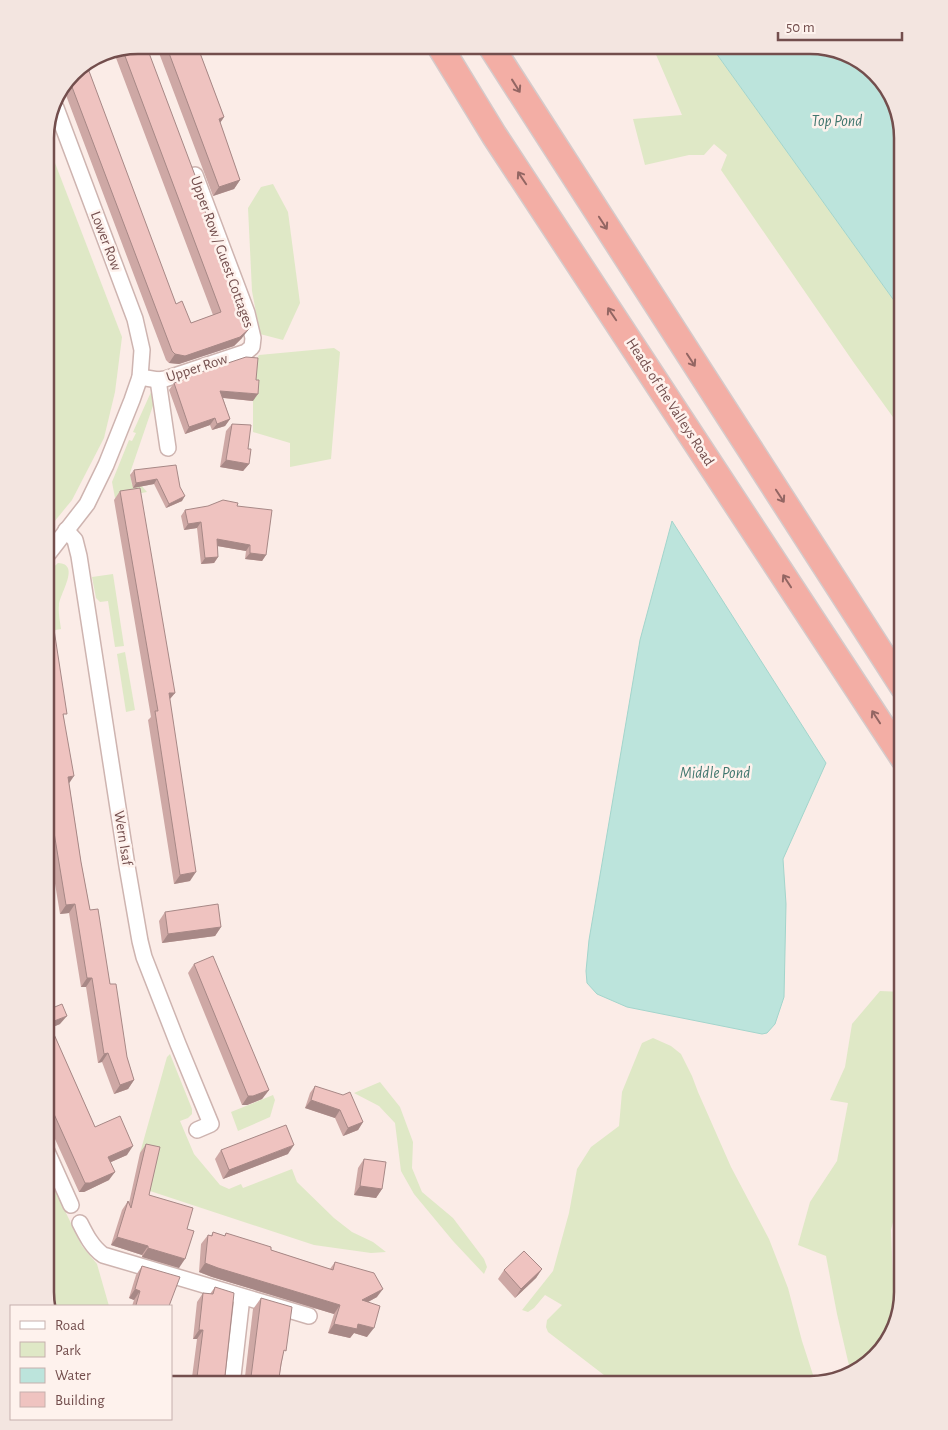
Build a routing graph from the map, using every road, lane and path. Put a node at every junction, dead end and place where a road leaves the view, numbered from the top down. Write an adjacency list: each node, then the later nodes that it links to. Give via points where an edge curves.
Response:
1 (444, 54): 12 (highway, Heads of the Valleys Road, one-way to 1, via 494,135)
2 (496, 54): 11 (highway, one-way to 11)
3 (58, 113): 6 (street, Lower Row, via 135,319 142,350)
4 (190, 162): 5 (street, Upper Row / Guest Cottages, via 247,313)
5 (252, 347): 7 (street, Upper Row, via 246,352)
6 (140, 376): 7 (street, Upper Row); 9 (street, Lower Row, via 106,465 87,504)
7 (158, 380): 8 (street)
8 (168, 448)
9 (66, 530): 10 (street, Lower Row); 13 (street, Wern Isaf, via 75,540 79,556 140,941 211,1124)
10 (54, 546)
11 (894, 673)
12 (894, 744)
13 (197, 1130)
14 (54, 1175): 15 (street)
15 (71, 1205)
16 (80, 1224): 17 (street, via 103,1255)
17 (242, 1297): 18 (street); 19 (street)
18 (309, 1316)
19 (233, 1376)

